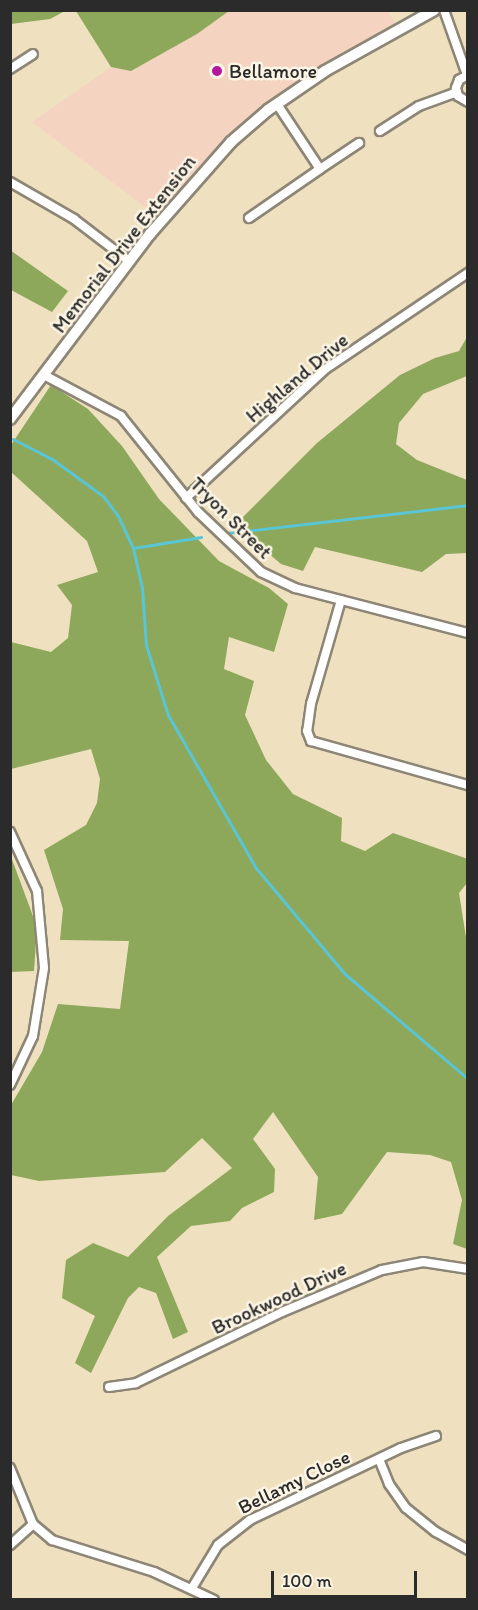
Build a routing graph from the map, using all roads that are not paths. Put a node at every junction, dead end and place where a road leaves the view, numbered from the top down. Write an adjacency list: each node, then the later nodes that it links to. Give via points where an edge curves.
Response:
1 (434, 10): 8 (street, Memorial Drive Extension, via 325,71)
2 (444, 10): 5 (street)
3 (33, 54): 4 (street)
4 (10, 69)
5 (467, 75): 6 (street, via 457,84)
6 (457, 92): 7 (street); 9 (street, via 419,106)
7 (468, 102)
8 (277, 104): 11 (street); 14 (street, Memorial Drive Extension, via 203,171)
9 (380, 131)
10 (359, 143): 11 (street)
11 (320, 169): 13 (street)
12 (10, 182): 14 (street, via 74,219)
13 (249, 218)
14 (129, 261): 16 (street, Memorial Drive Extension)
15 (468, 273): 18 (street, Highland Drive, via 324,370)
16 (44, 375): 17 (street, Memorial Drive Extension); 18 (street, Tryon Street, via 121,416)
17 (10, 419)
18 (186, 498): 19 (street, Tryon Street, via 261,572 285,585)
19 (341, 600): 20 (street, Tryon Street); 21 (street, via 311,704 307,731 311,741)
20 (468, 633)
21 (468, 785)
22 (10, 832): 23 (street, via 37,891 44,968 33,1036)
23 (10, 1085)
24 (468, 1269): 25 (street, Brookwood Drive, via 423,1262 382,1270 282,1312 136,1383)
25 (109, 1387)
26 (436, 1436): 27 (street, Bellamy Close)
27 (379, 1459): 31 (street, via 389,1484 406,1508 436,1532); 32 (street, Bellamy Close, via 235,1530 212,1552)
28 (10, 1468): 29 (street)
29 (33, 1524): 30 (street); 32 (street, via 65,1546 154,1572)
30 (10, 1545)
31 (468, 1550)
32 (192, 1588): 33 (street)
33 (214, 1599)

